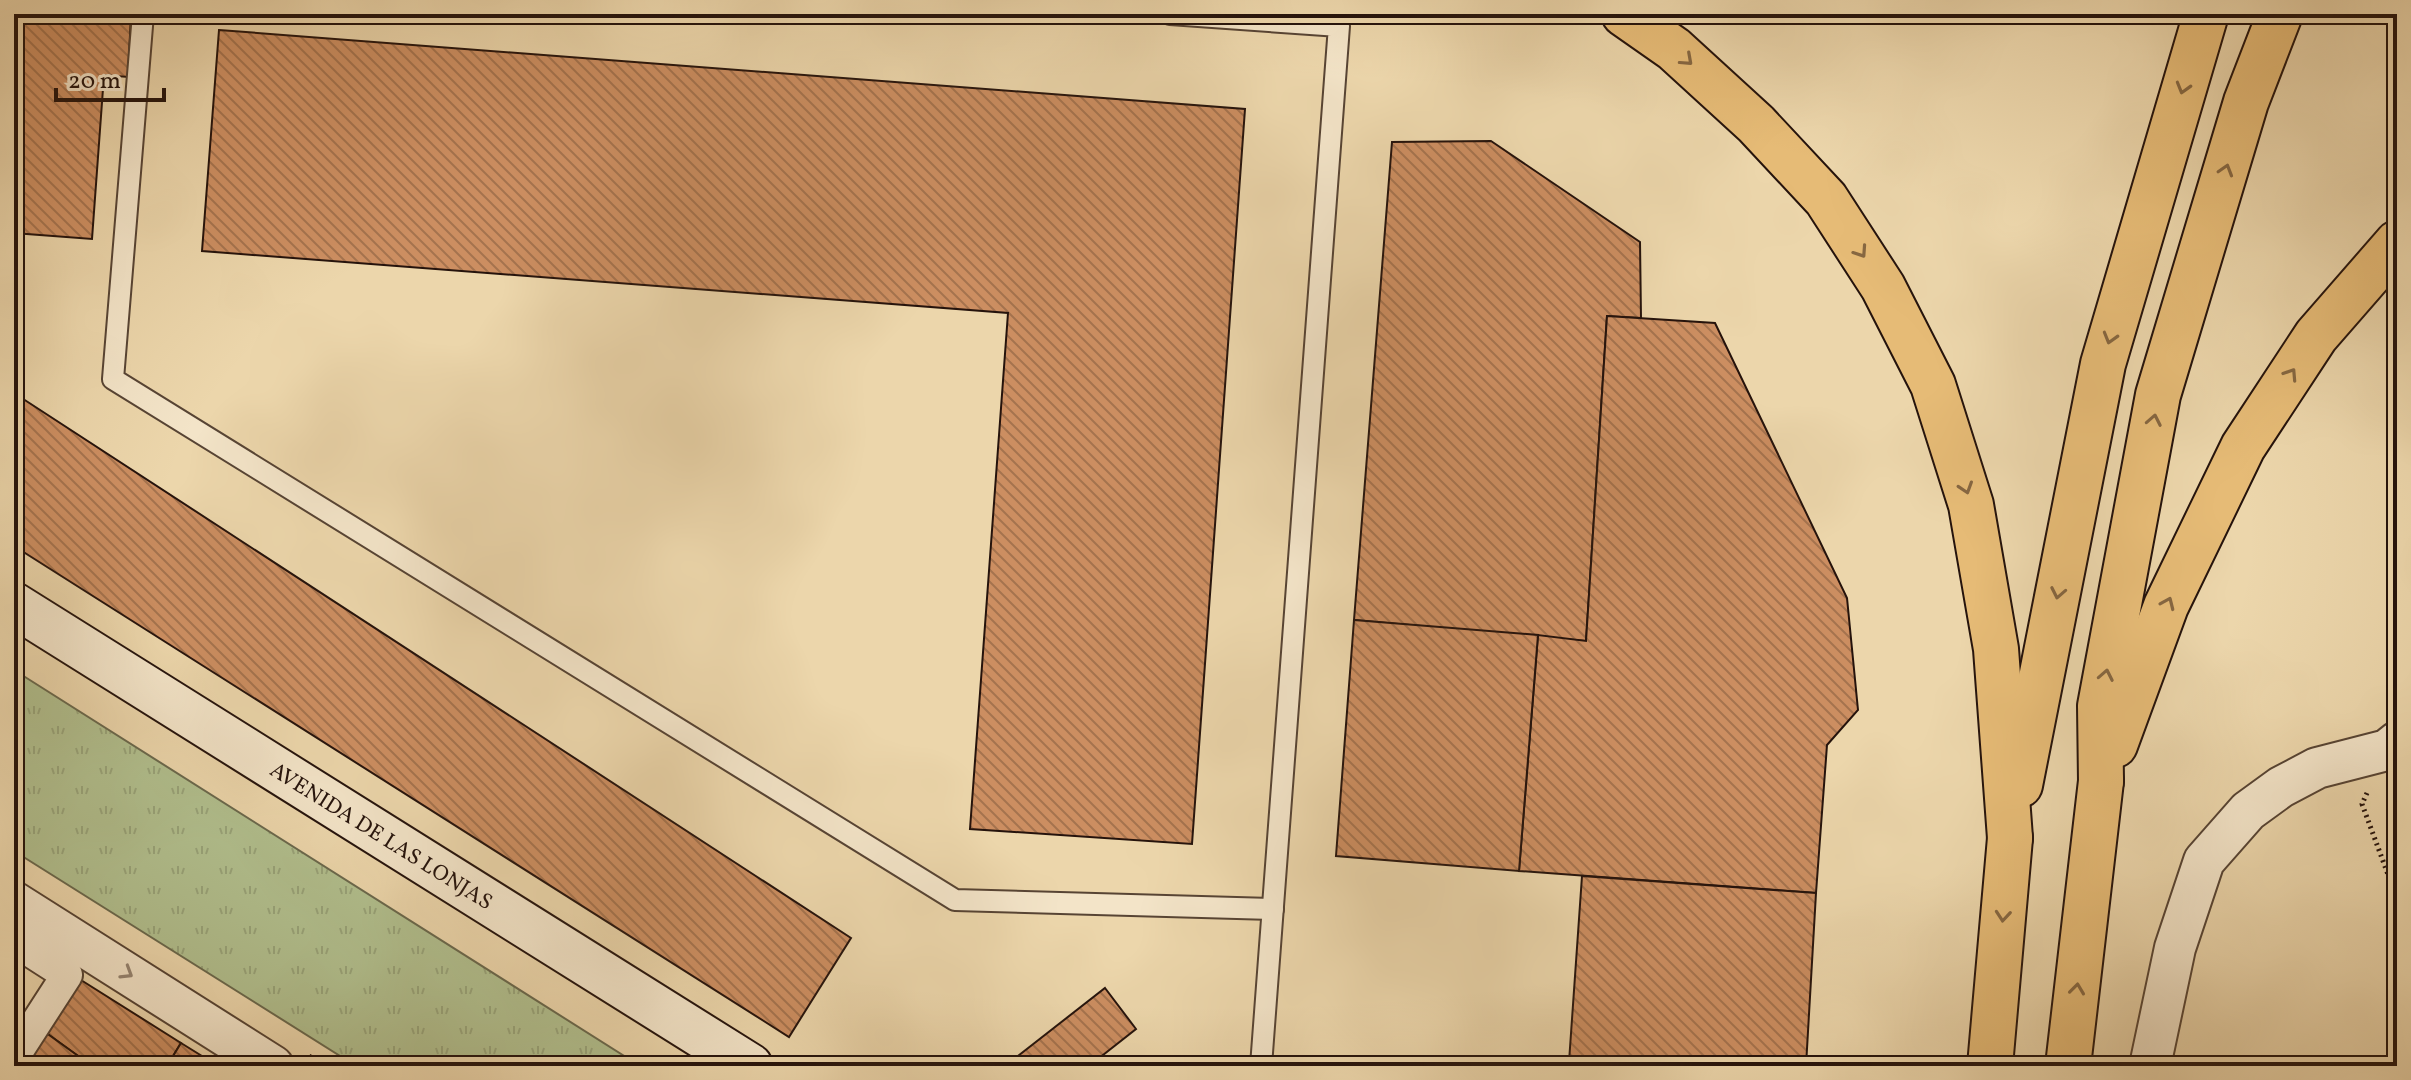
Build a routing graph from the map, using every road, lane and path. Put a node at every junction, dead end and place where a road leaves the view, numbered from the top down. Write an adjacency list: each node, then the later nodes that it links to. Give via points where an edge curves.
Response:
1 (143, 14): 13 (lane, via 113,379 955,900)
2 (1170, 14): 13 (lane, via 1339,26)
3 (1624, 14): 10 (main road, one-way to 10, via 1674,49 1756,124 1826,199 1883,287 1933,385 1971,505 1996,649)
4 (2206, 14): 10 (main road, one-way to 10, via 2103,364)
5 (2280, 14): 9 (main road, one-way to 5, via 2100,706 2158,395 2246,102)
6 (2397, 243): 9 (main road, one-way to 6, via 2166,606 2243,447 2316,336)
7 (14, 605): 19 (main road, AVENIDA DE LAS LONJAS)
8 (2392, 746): 11 (path, via 2362,804); 23 (street, via 2317,768 2281,787 2248,811 2204,861 2175,948)
9 (2101, 781): 22 (main road, one-way to 9)
10 (2010, 838): 21 (main road, one-way to 21)
11 (2397, 899)
12 (14, 902): 15 (street)
13 (1273, 909): 20 (lane)
14 (14, 941): 15 (street)
15 (63, 953): 16 (street); 17 (street, via 67,975); 18 (street, one-way to 18)
16 (14, 1028)
17 (14, 1057)
18 (273, 1066)
19 (750, 1066)
20 (1261, 1066)
21 (1990, 1066)
22 (2068, 1066)
23 (2150, 1066)

